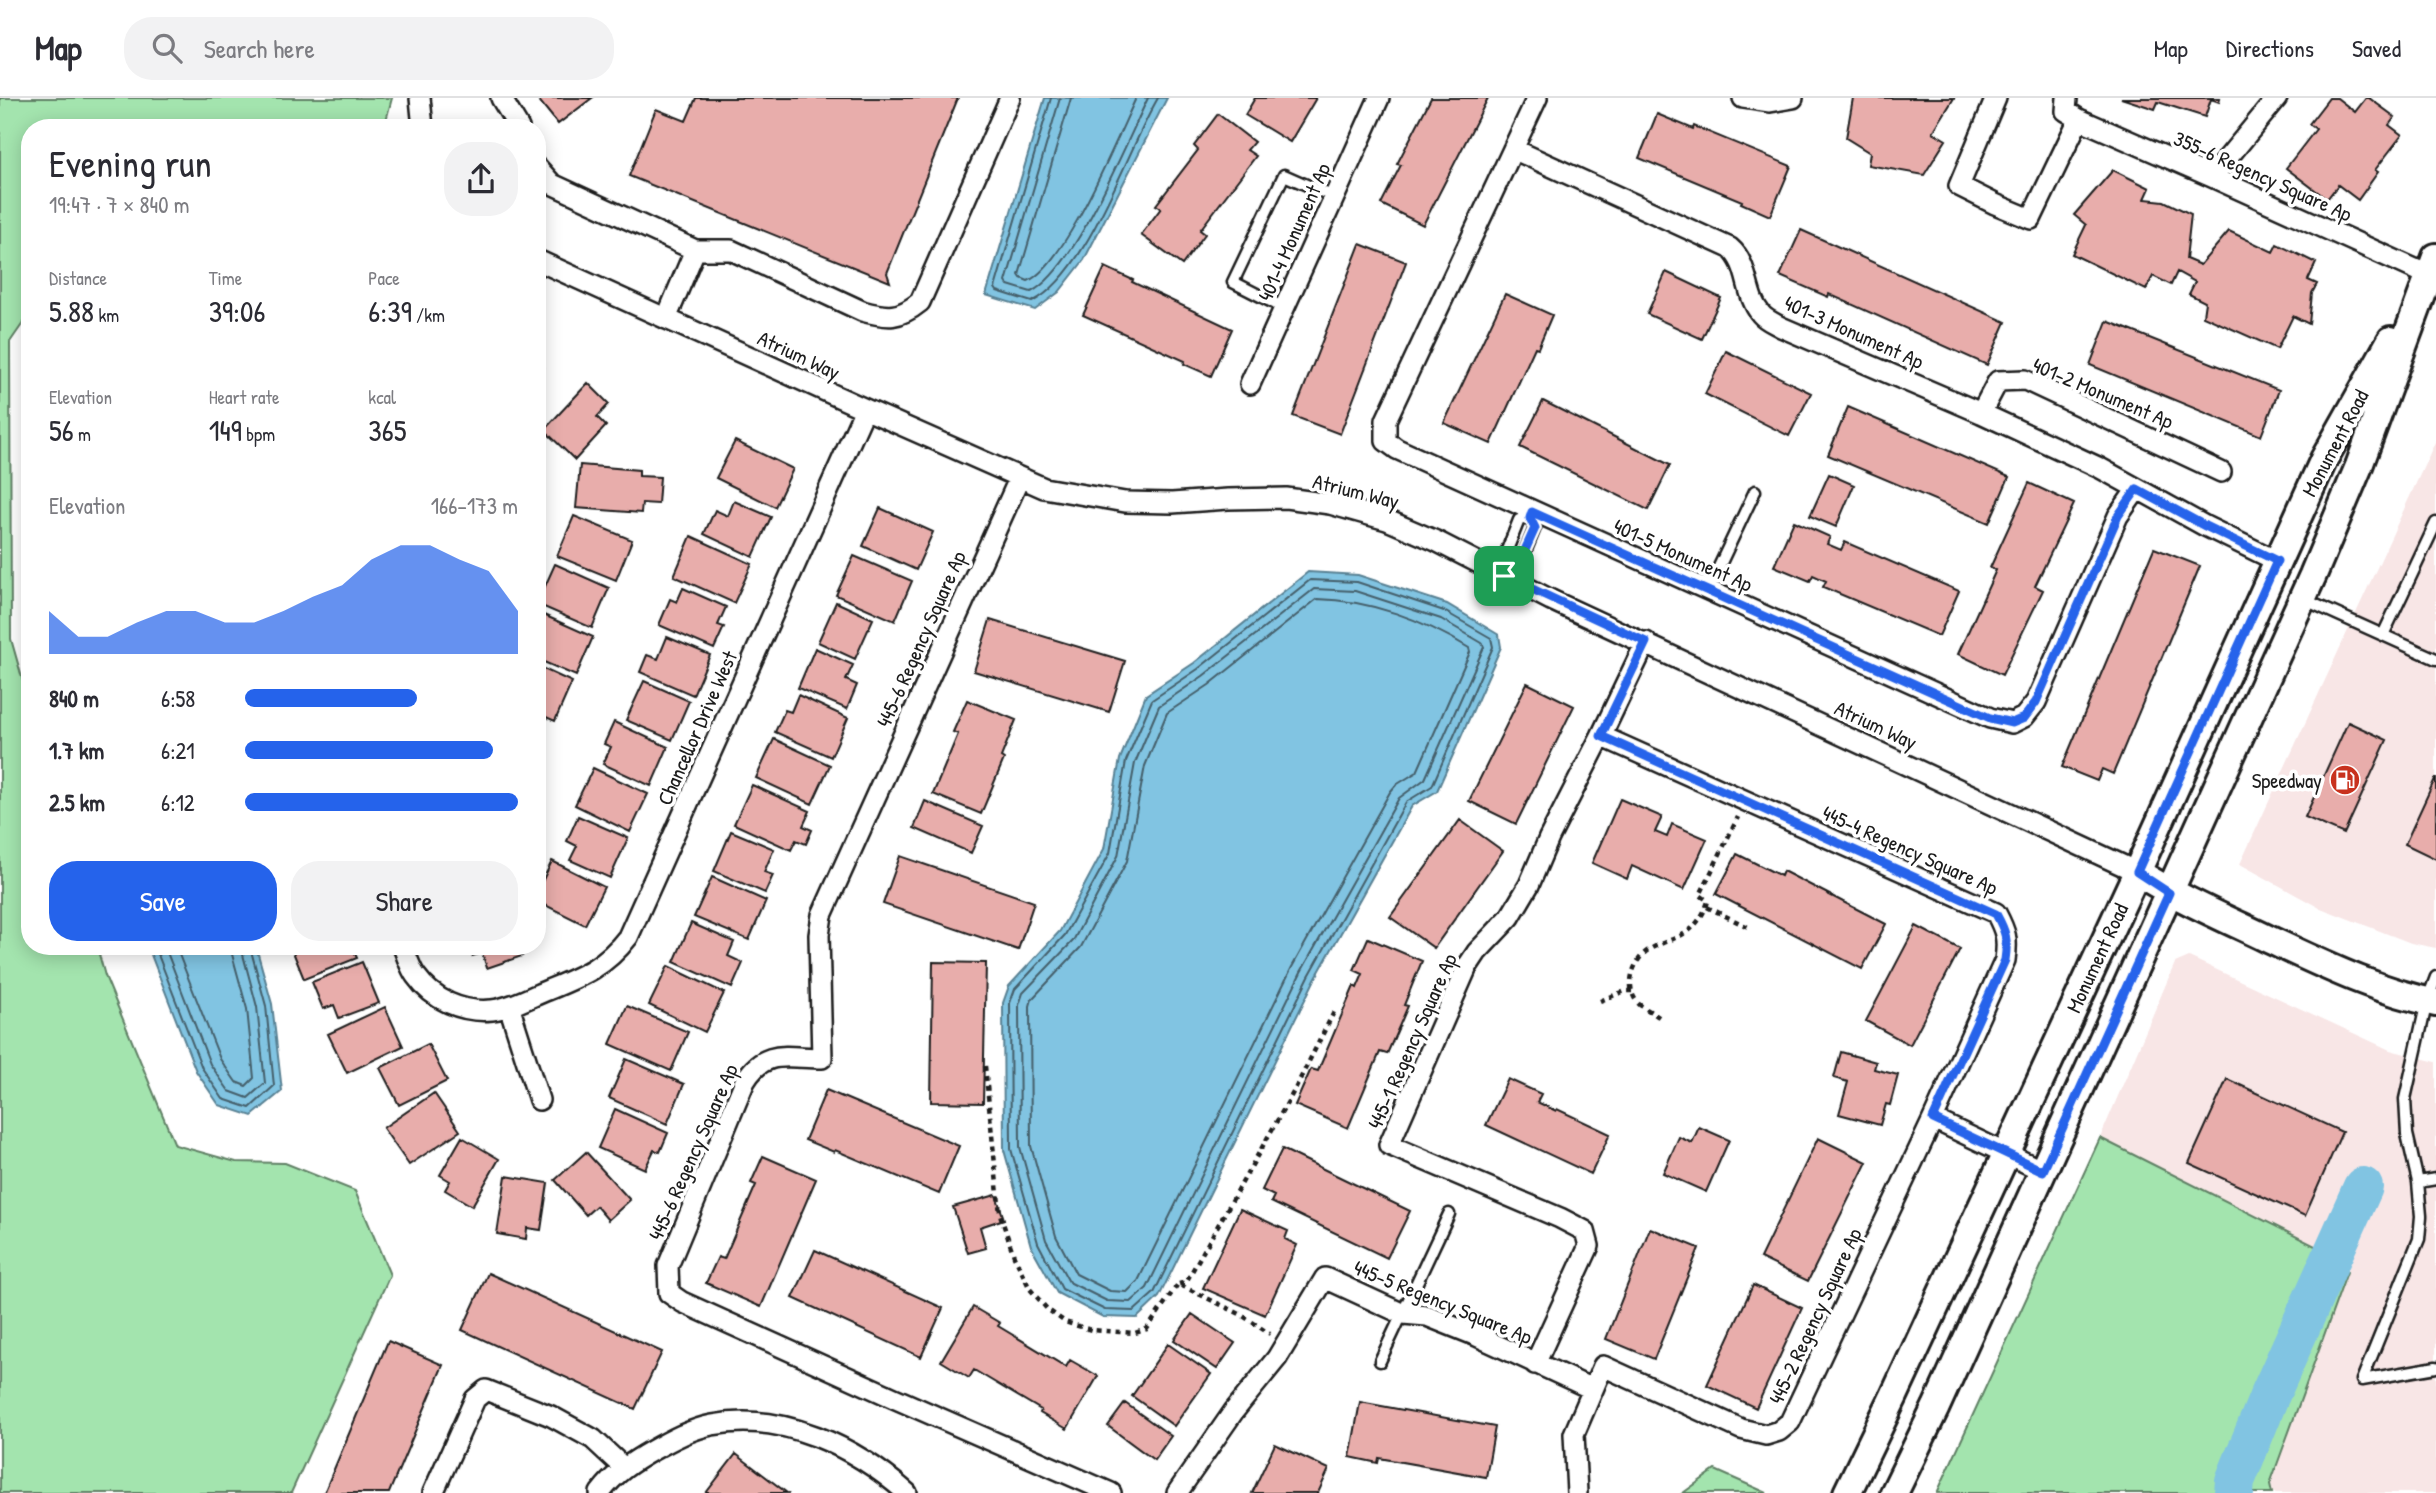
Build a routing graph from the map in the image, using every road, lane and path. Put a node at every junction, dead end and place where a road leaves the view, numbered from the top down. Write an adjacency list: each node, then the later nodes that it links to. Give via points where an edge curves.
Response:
1 (420, 98): 11 (street)
2 (501, 98): 12 (street)
3 (1010, 98): 18 (street, via 920,302 905,314 883,316 862,311 731,250)
4 (1379, 98): 17 (street, 401-4 Monument Ap)
5 (1537, 98): 14 (street)
6 (1743, 98): 7 (street, via 1770,102)
7 (1793, 98)
8 (1996, 98): 13 (street, via 1959,186 2031,219)
9 (2067, 98): 13 (street, via 2066,111)
10 (2277, 98): 16 (street)
11 (422, 119)
12 (514, 119)
13 (2079, 119): 16 (street, 355-6 Regency Square Ap)
14 (1513, 149): 25 (street, 401-3 Monument Ap, via 1730,248 1740,257 1762,316 1781,327); 30 (street, 401-5 Monument Ap, via 1386,421 1386,441)
15 (546, 177): 18 (street)
16 (2213, 177): 20 (street, 355-6 Regency Square Ap)
17 (1334, 197): 21 (street, 401-4 Monument Ap); 21 (lane, via 1284,175 1233,282)
18 (695, 250): 22 (street)
19 (546, 264): 22 (street, Atrium Way)
20 (2433, 270): 32 (main road, Monument Road, via 2324,459); 35 (main road, Monument Road)
21 (1284, 308): 23 (street, 401-4 Monument Ap)
22 (666, 319): 24 (street, Atrium Way)
23 (1250, 384)
24 (865, 410): 27 (street, Atrium Way); 49 (street, Chancellor Drive West, via 628,937 599,967)
25 (1981, 413): 26 (street, 401-2 Monument Ap, via 1998,381 2025,380); 28 (street, 401-3 Monument Ap)
26 (2221, 472)
27 (1019, 478): 33 (street, Atrium Way, via 1044,488 1125,502 1286,498 1330,504 1387,520); 71 (street, 445-6 Regency Square Ap, via 822,915 822,1058 769,1058 753,1067 668,1266 669,1293)
28 (2137, 489): 32 (street, 401-3 Monument Ap); 34 (street, 401-5 Monument Ap, via 2118,516 2036,702 2024,718 2012,723 1990,718)
29 (1755, 491): 34 (lane)
30 (1531, 515): 33 (lane, via 1519,520 1507,550); 33 (lane, via 1535,528 1522,557); 34 (street, 401-5 Monument Ap)
31 (2436, 523): 36 (lane)
32 (2277, 561): 41 (main road, Monument Road)
33 (1507, 569): 37 (street, Atrium Way)
34 (1707, 590)
35 (2303, 599): 36 (lane); 42 (main road, Monument Road)
36 (2383, 635): 38 (lane)
37 (1646, 642): 39 (street, 445-1 Regency Square Ap); 41 (street, Atrium Way)
38 (2436, 659)
39 (1601, 736): 40 (street, 445-4 Regency Square Ap); 64 (street, 445-1 Regency Square Ap, via 1529,885 1510,917 1467,967 1390,1145 1585,1231 1589,1246)
40 (1744, 800): 43 (path, via 1700,895 1707,899); 54 (street, 445-4 Regency Square Ap, via 1996,914 2007,942 2005,960)
41 (2137, 872): 42 (main road); 55 (main road, Monument Road)
42 (2169, 893): 47 (main road, via 2365,981); 56 (main road, Monument Road)
43 (1707, 906): 44 (path); 46 (path, via 1689,931 1640,957 1633,971)
44 (1750, 928)
45 (406, 955): 49 (street, Chancellor Drive West, via 429,991 448,1003 469,1010)
46 (1632, 990): 48 (path); 51 (path, via 1640,1004)
47 (2433, 994): 58 (lane, via 2405,1099)
48 (1600, 1001)
49 (509, 1006): 53 (street)
50 (1336, 1008): 60 (path, via 1186,1282)
51 (1659, 1017)
52 (985, 1066): 60 (path, via 1000,1214 1030,1289 1047,1309 1065,1322 1091,1330 1135,1333 1147,1329)
53 (540, 1100)
54 (1933, 1119): 55 (street); 66 (street, 445-2 Regency Square Ap, via 1790,1422 1779,1431 1766,1435 1741,1429 1603,1366)
55 (2006, 1153): 56 (street); 74 (main road, Monument Road)
56 (2043, 1171): 75 (main road, Monument Road)
57 (2436, 1179): 58 (lane)
58 (2418, 1182): 65 (lane, via 2419,1239 2362,1380)
59 (1449, 1214): 61 (lane)
60 (1178, 1284): 62 (path, via 1240,1314)
61 (1403, 1314): 62 (street, 445-5 Regency Square Ap, via 1325,1278); 63 (lane); 64 (street, 445-5 Regency Square Ap, via 1427,1316)
62 (1285, 1344): 72 (street, 445-5 Regency Square Ap)
63 (1380, 1361)
64 (1535, 1364): 66 (street, 445-5 Regency Square Ap)
65 (2436, 1367)
66 (1592, 1389): 73 (street, via 1574,1434)
67 (624, 1467): 68 (street, via 593,1439 486,1390 475,1399); 69 (street); 70 (street, via 675,1438 712,1425 747,1423 786,1427 821,1438 865,1461)
68 (433, 1493)
69 (600, 1493)
70 (907, 1493)
71 (1111, 1493)
72 (1177, 1493)
73 (1577, 1493)
74 (1847, 1493)
75 (1894, 1493)

